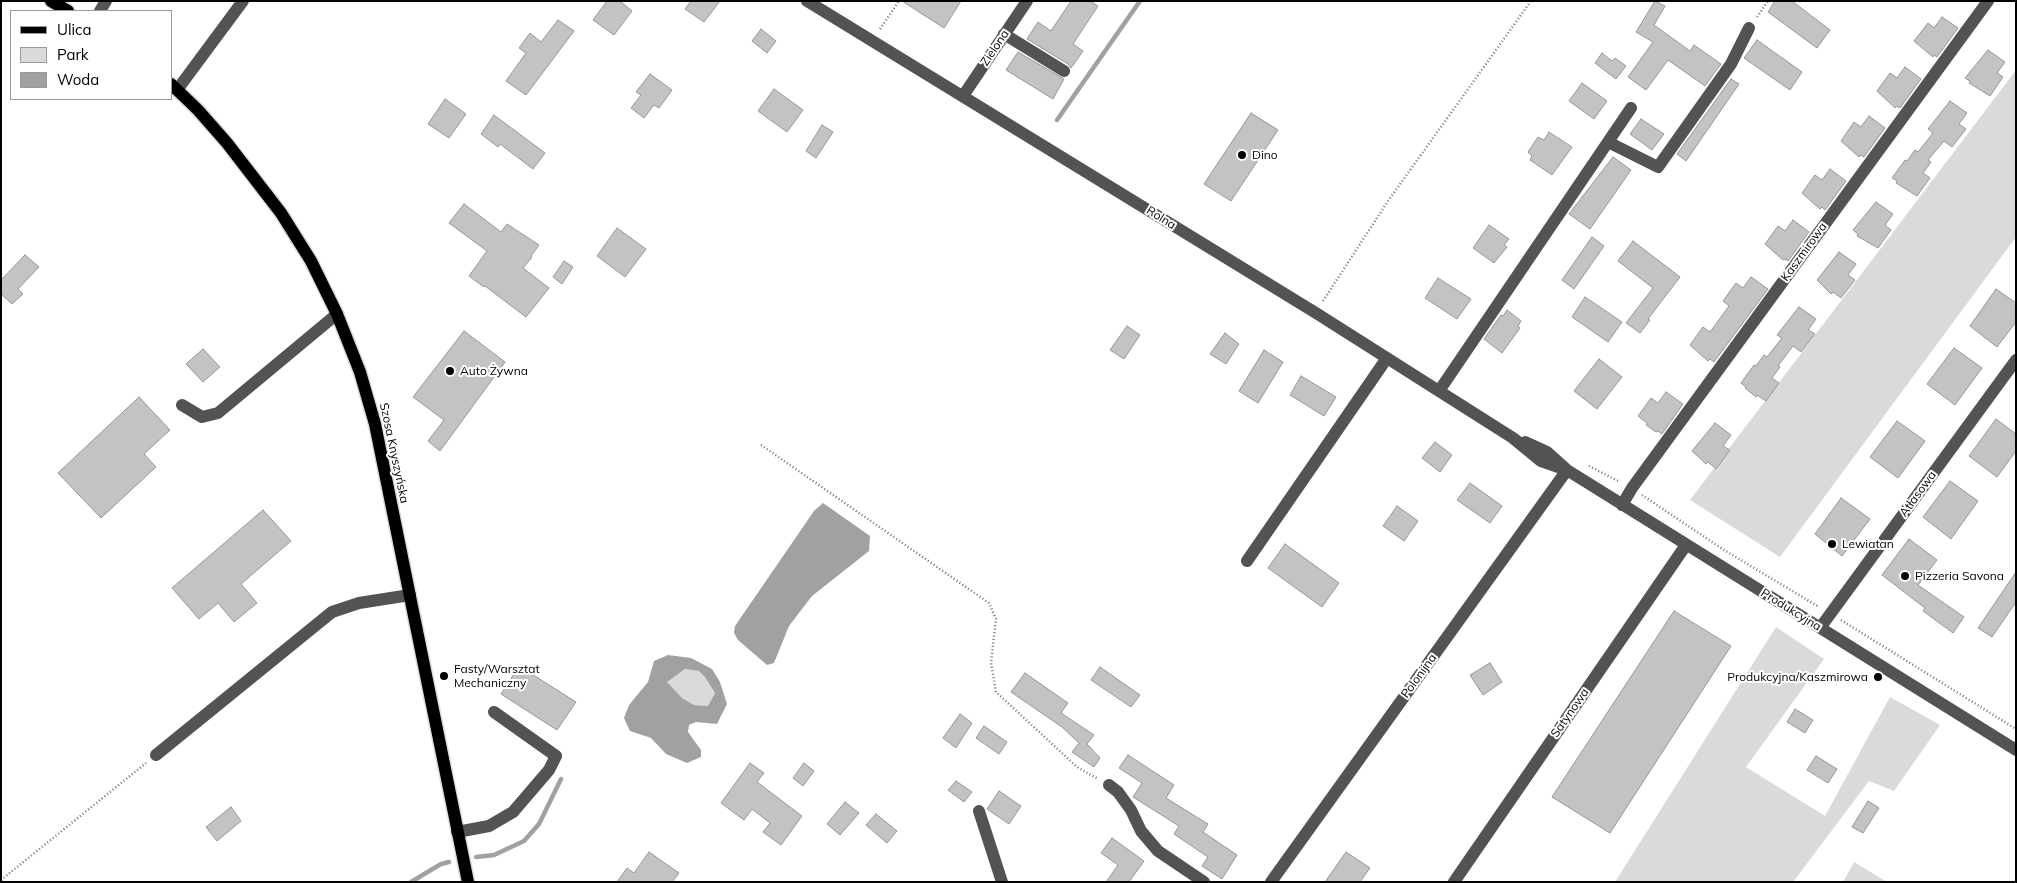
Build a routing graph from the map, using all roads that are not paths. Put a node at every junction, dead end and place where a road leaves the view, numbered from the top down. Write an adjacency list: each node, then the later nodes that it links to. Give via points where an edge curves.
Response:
1 (51, 1): 6 (main road)
2 (243, 1): 10 (street)
3 (807, 1): 11 (street, Rolna)
4 (1027, 1): 8 (street, Zielona)
5 (1988, 1): 20 (street, Kaszmirowa)
6 (66, 10)
7 (1749, 28): 13 (street, via 1731,64 1658,167)
8 (1004, 34): 9 (street); 11 (street, Zielona)
9 (1064, 71)
10 (174, 87): 14 (main road, Szosa Knyszyńska, via 227,143 281,213 311,261)
11 (962, 96): 15 (street, Rolna)
12 (1631, 108): 13 (street)
13 (1608, 142): 17 (street)
14 (337, 314): 18 (street, via 218,413 202,417); 23 (main road, Szosa Knyszyńska, via 360,372 375,424)
15 (1387, 358): 17 (street, Rolna); 22 (street)
16 (2016, 360): 24 (street, Atłasowa)
17 (1439, 391): 19 (street, Rolna, via 1513,438 1541,461)
18 (182, 405)
19 (1567, 470): 20 (street, Produkcyjna); 34 (street, Polonijna)
20 (1622, 505): 21 (street, Produkcyjna)
21 (1686, 545): 24 (street, Produkcyjna); 35 (street, Satynowa)
22 (1247, 561)
23 (410, 595): 27 (street, via 359,603 332,612); 30 (main road, Szosa Knyszyńska)
24 (1820, 628): 26 (street, Produkcyjna)
25 (494, 712): 30 (street, via 556,756 549,770 513,812 489,826)
26 (2016, 750)
27 (156, 755)
28 (1109, 786): 33 (street, via 1118,792 1141,831 1158,851)
29 (978, 811): 32 (street)
30 (457, 832): 31 (main road, Szosa Knyszyńska)
31 (468, 882)
32 (1002, 882)
33 (1204, 882)
34 (1271, 882)
35 (1454, 882)

